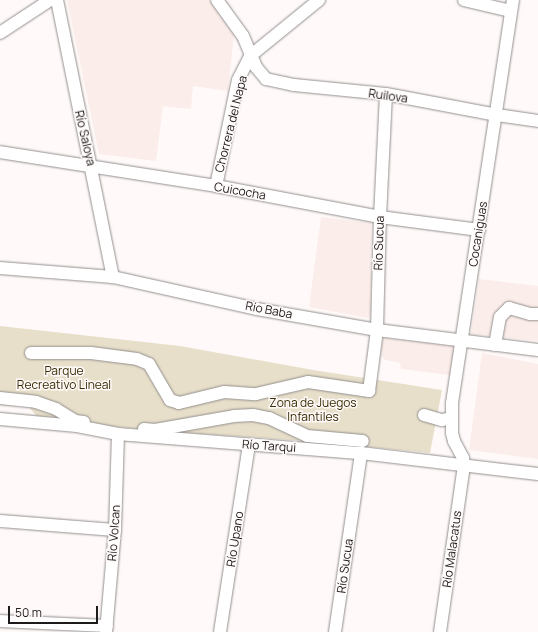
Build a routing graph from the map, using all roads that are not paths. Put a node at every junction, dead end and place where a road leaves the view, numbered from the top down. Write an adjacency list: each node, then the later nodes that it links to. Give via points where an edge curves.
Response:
1 (50, 0): 7 (street)
2 (57, 0): 13 (street, Río Saloya, via 72,83)
3 (217, 0): 8 (street, via 243,36)
4 (319, 0): 8 (street)
5 (464, 0): 6 (street)
6 (512, 6): 10 (street, Cocaniguas)
7 (0, 33)
8 (250, 56): 9 (street, Ruilova, via 266,79 276,82); 14 (street, Chorrera del Napa, via 238,80)
9 (386, 94): 10 (street, Ruilova); 15 (street, Río Sucua)
10 (497, 115): 11 (street, Ruilova); 16 (street, Cocaniguas)
11 (538, 121)
12 (0, 152): 13 (street, Cuicocha)
13 (91, 165): 14 (street, Cuicocha); 18 (street, Río Saloya)
14 (216, 186): 15 (street, Cuicocha)
15 (380, 217): 16 (street, Cuicocha); 20 (street, Río Sucua)
16 (479, 230): 21 (street, Cocaniguas)
17 (0, 268): 18 (street, Río Baba)
18 (113, 276): 20 (street, Río Baba, via 257,309)
19 (538, 314): 22 (street, via 509,308 500,317)
20 (377, 330): 21 (street, Río Baba); 24 (street, Río Sucua, via 369,391 308,382 256,394 224,392 179,403 170,400 148,364 137,359 91,353)
21 (463, 341): 22 (street, Río Baba); 27 (street, Cocaniguas)
22 (495, 345): 23 (street, Río Baba)
23 (538, 350)
24 (31, 353)
25 (0, 398): 31 (street, via 36,402 56,409 75,420 155,430 234,416 254,415 269,418 307,436)
26 (424, 415): 27 (street, via 442,420)
27 (450, 418): 32 (street, Cocaniguas, via 454,441)
28 (0, 419): 29 (street, Río Tarqui, via 77,426)
29 (118, 434): 30 (street, Río Tarqui); 35 (street, Río Volcan)
30 (249, 445): 31 (street, Río Tarqui); 38 (street, Río Upano)
31 (362, 447): 32 (street, Río Tarqui); 39 (street, Río Sucua)
32 (464, 465): 33 (street, Río Tarqui); 40 (street, Río Malacatus)
33 (538, 474)
34 (0, 521): 35 (street)
35 (115, 530): 37 (street, Río Volcan)
36 (0, 621): 37 (street)
37 (106, 629)
38 (220, 632)
39 (335, 632)
40 (440, 632)

